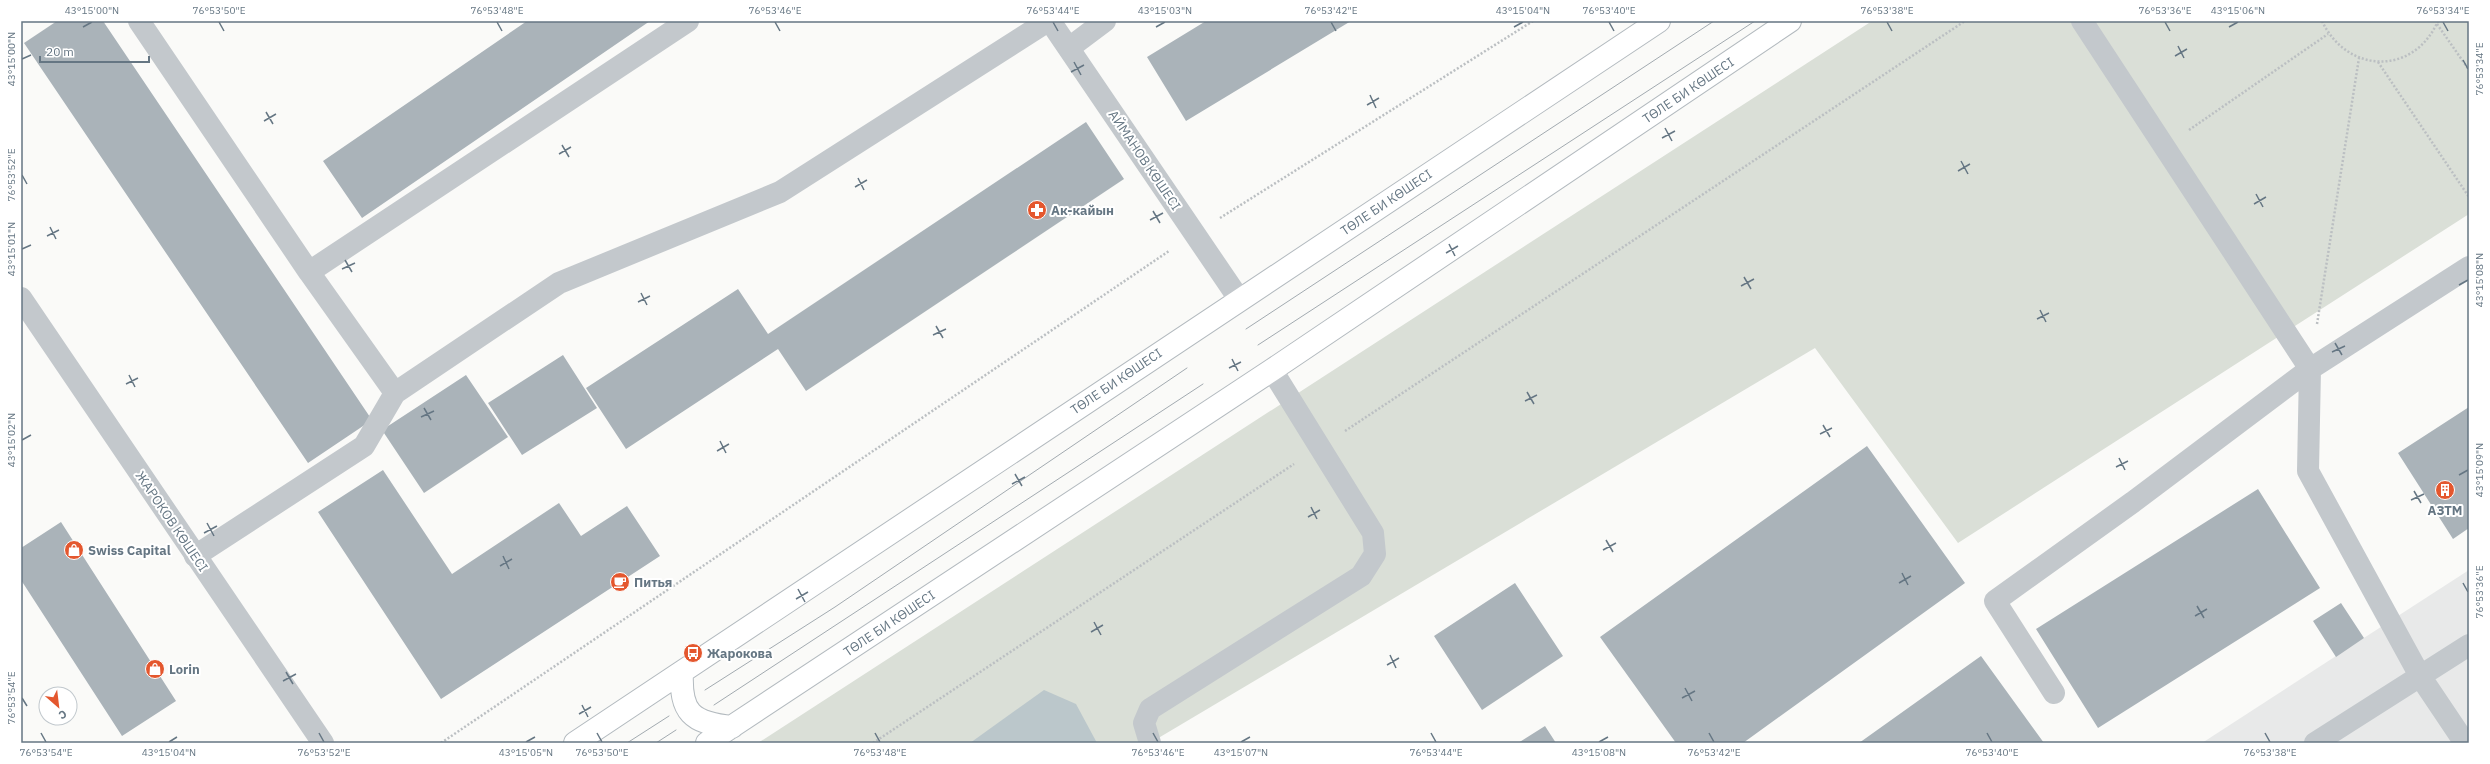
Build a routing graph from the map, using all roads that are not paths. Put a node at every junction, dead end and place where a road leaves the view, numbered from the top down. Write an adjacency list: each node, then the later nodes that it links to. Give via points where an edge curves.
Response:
1 (139, 21): 10 (street)
2 (688, 21): 10 (street)
3 (1049, 21): 8 (street, АЙМАНОВ КӨШЕСІ); 15 (street, via 780,192 559,283)
4 (1106, 21): 8 (street)
5 (1659, 21): 12 (main road, ТӨЛЕ БИ КӨШЕСІ)
6 (1790, 21): 14 (main road, ТӨЛЕ БИ КӨШЕСІ)
7 (2082, 21): 13 (street)
8 (1069, 48): 12 (street, АЙМАНОВ КӨШЕСІ)
9 (2469, 267): 13 (street)
10 (309, 272): 15 (street)
11 (21, 298): 16 (street, ЖАРОКОВ КӨШЕСІ)
12 (1239, 299): 18 (main road, ТӨЛЕ БИ КӨШЕСІ)
13 (2310, 368): 19 (street, via 2308,471); 20 (street, via 2133,502 1995,601)
14 (1272, 370): 21 (main road, ТӨЛЕ БИ КӨШЕСІ); 25 (street, via 1373,533 1375,554 1361,576 1150,709 1144,723)
15 (396, 393): 16 (street, via 364,446)
16 (196, 556): 22 (street, ЖАРОКОВ КӨШЕСІ)
17 (2469, 645): 19 (street)
18 (682, 672): 21 (main road, via 681,694 685,706 697,718 711,725); 23 (main road, ТӨЛЕ БИ КӨШЕСІ)
19 (2420, 676): 26 (street); 27 (street)
20 (2054, 693)
21 (732, 727): 24 (main road, ТӨЛЕ БИ КӨШЕСІ)
22 (324, 743)
23 (575, 743)
24 (707, 743)
25 (1150, 743)
26 (2315, 743)
27 (2466, 743)

